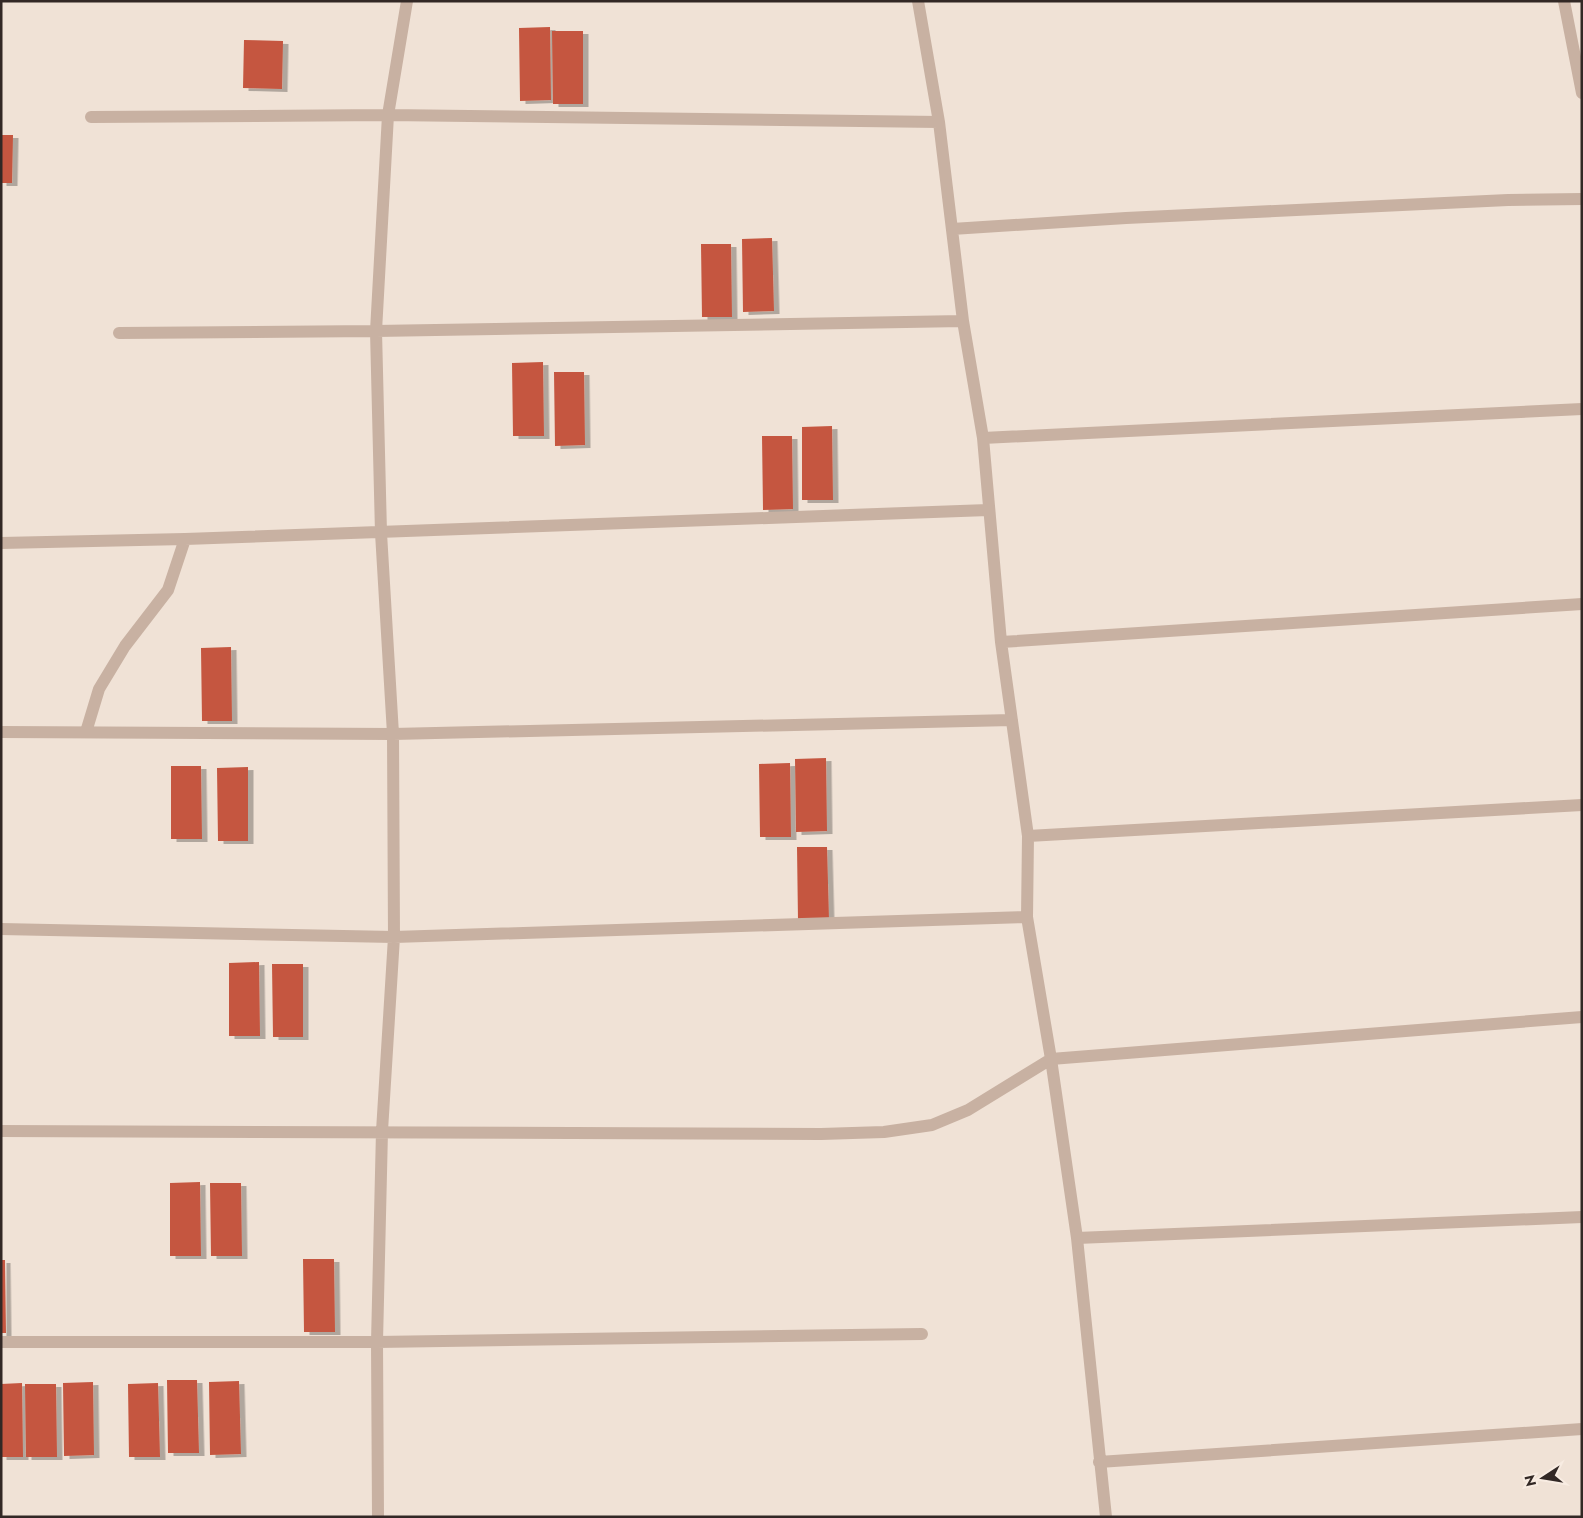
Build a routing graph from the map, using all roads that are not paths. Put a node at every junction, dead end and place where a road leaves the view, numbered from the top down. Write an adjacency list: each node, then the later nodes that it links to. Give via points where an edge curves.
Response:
1 (407, 1): 5 (street)
2 (918, 1): 7 (street)
3 (1564, 1): 4 (street)
4 (1582, 93)
5 (388, 115): 6 (street); 7 (street); 11 (street)
6 (91, 117)
7 (939, 122): 9 (street)
8 (1582, 198): 9 (street, via 1136,217)
9 (952, 229): 10 (street)
10 (963, 321): 11 (street); 14 (street)
11 (376, 332): 12 (street); 16 (street)
12 (119, 333)
13 (1582, 409): 14 (street)
14 (983, 438): 15 (street)
15 (988, 510): 16 (street); 20 (street)
16 (381, 532): 17 (street); 24 (street)
17 (186, 540): 18 (street); 23 (street, via 168,590 125,646 99,689)
18 (1, 543)
19 (1582, 604): 20 (street)
20 (1001, 642): 21 (street)
21 (1012, 720): 24 (street); 26 (street)
22 (1, 732): 23 (street)
23 (86, 732): 24 (street)
24 (392, 734): 29 (street)
25 (1582, 805): 26 (street)
26 (1028, 836): 27 (street)
27 (1027, 917): 29 (street); 31 (street)
28 (1, 928): 29 (street)
29 (394, 936): 33 (street)
30 (1582, 1017): 31 (street)
31 (1051, 1059): 33 (street, via 968,1110 932,1125 884,1132); 35 (street)
32 (1, 1131): 33 (street)
33 (382, 1131): 38 (street)
34 (1582, 1216): 35 (street)
35 (1077, 1238): 40 (street)
36 (922, 1334): 38 (street)
37 (1, 1342): 38 (street)
38 (377, 1342): 41 (street)
39 (1582, 1429): 40 (street)
40 (1100, 1462): 42 (street)
41 (378, 1517)
42 (1106, 1517)

